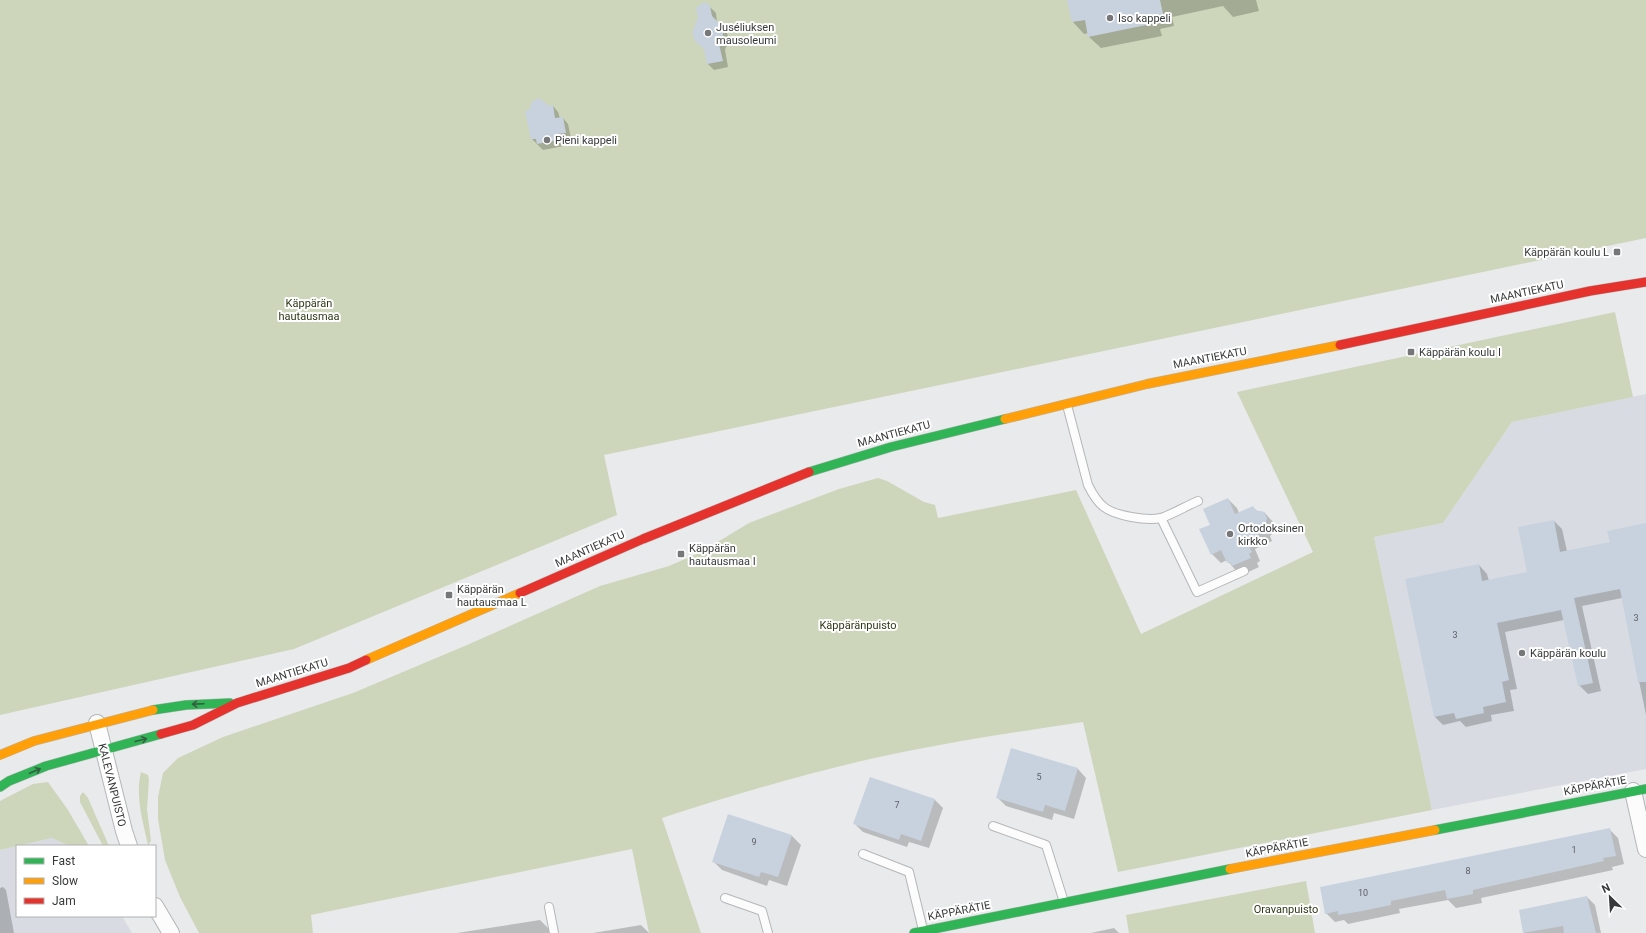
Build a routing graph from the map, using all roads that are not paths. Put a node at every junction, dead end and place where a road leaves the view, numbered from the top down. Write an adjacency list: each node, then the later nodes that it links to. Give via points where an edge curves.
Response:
1 (1646, 274): 3 (main road, MAANTIEKATU)
2 (1646, 282): 3 (main road, MAANTIEKATU)
3 (1590, 291): 4 (main road, MAANTIEKATU)
4 (1066, 403): 6 (lane, via 1088,485 1094,496 1104,508 1120,514 1141,519); 8 (main road, MAANTIEKATU, via 891,447 816,469 643,539 349,668)
5 (1198, 501): 6 (lane)
6 (1161, 518): 7 (lane, via 1197,592)
7 (1244, 571)
8 (237, 703): 9 (main road, MAANTIEKATU, one-way to 9, via 186,705); 10 (main road, MAANTIEKATU, one-way to 8, via 193,725)
9 (97, 723): 10 (street, KALEVANPUISTO); 11 (main road, MAANTIEKATU, via 34,741)
10 (104, 749): 12 (main road, MAANTIEKATU, one-way to 10, via 46,766); 15 (street, KALEVANPUISTO)
11 (0, 755)
12 (0, 787)
13 (1639, 790): 16 (street); 19 (main road, KÄPPÄRÄTIE)
14 (993, 826): 19 (lane, via 1046,845)
15 (129, 845)
16 (1646, 849)
17 (863, 854): 22 (lane, via 909,872)
18 (726, 898): 25 (lane, via 762,912)
19 (1064, 903): 22 (main road, KÄPPÄRÄTIE)
20 (549, 907): 24 (lane)
21 (156, 908): 23 (street)
22 (923, 931): 26 (main road, KÄPPÄRÄTIE)
23 (171, 933)
24 (554, 933)
25 (768, 933)
26 (914, 933)

